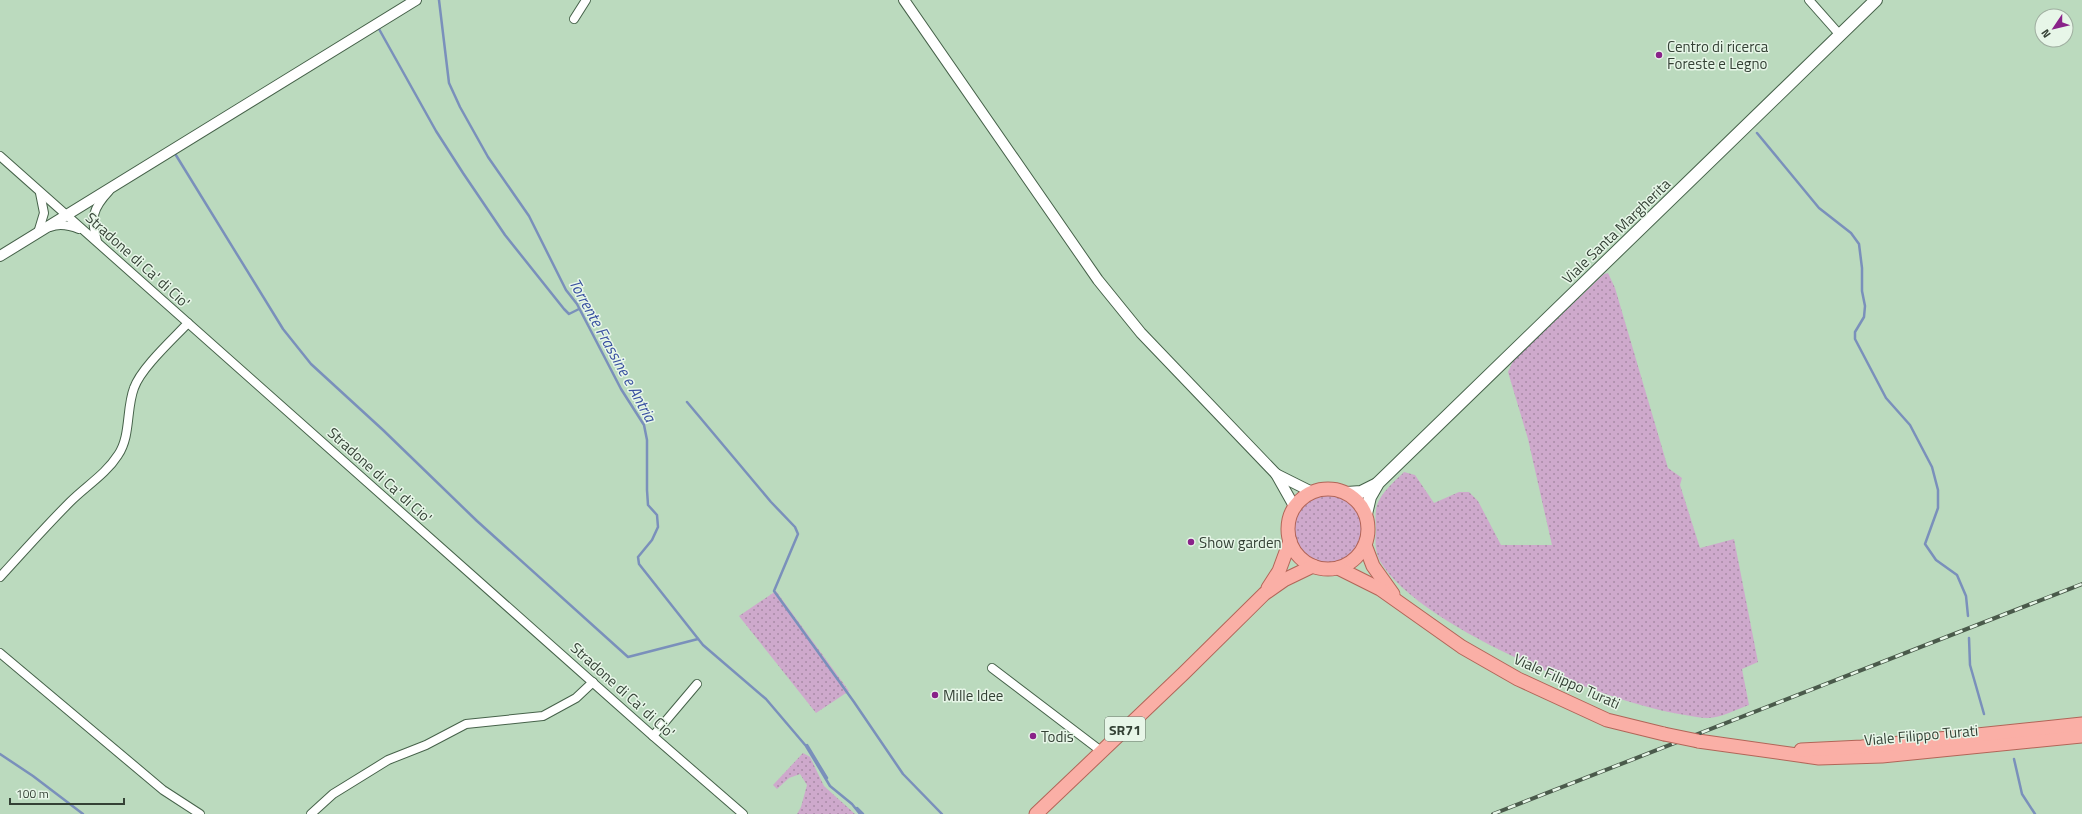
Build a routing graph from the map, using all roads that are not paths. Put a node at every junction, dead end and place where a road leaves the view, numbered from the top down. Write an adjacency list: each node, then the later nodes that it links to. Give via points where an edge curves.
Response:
1 (416, 0): 9 (street)
2 (586, 0): 6 (street)
3 (904, 0): 17 (street, via 1098,280 1141,333)
4 (1809, 0): 7 (street)
5 (1876, 0): 7 (main road, Viale Santa Margherita)
6 (574, 19)
7 (1840, 34): 18 (main road, Viale Santa Margherita)
8 (0, 156): 10 (street, Stradone di Ca' di Cio')
9 (114, 185): 11 (street); 14 (street, via 95,209 92,225)
10 (39, 190): 11 (street, Stradone di Ca' di Cio'); 12 (street, via 44,213)
11 (66, 215): 12 (street); 13 (street, Stradone di Ca' di Cio')
12 (40, 231): 13 (street, via 56,224 72,226); 15 (street)
13 (88, 234): 14 (street, Stradone di Ca' di Cio')
14 (97, 242): 16 (street, Stradone di Ca' di Cio')
15 (0, 256)
16 (188, 323): 27 (street, via 147,367 134,387 126,438 119,454 107,470 71,501); 32 (street, Stradone di Ca' di Cio')
17 (1276, 474): 19 (street); 21 (street)
18 (1378, 483): 20 (main road, Viale Santa Margherita, via 1361,492); 22 (main road, Viale Santa Margherita, via 1370,497)
19 (1312, 492): 20 (main road, via 1329,488); 21 (main road)
20 (1347, 493): 22 (main road, via 1359,502)
21 (1294, 506): 23 (main road, SR71, via 1288,523)
22 (1366, 514): 24 (main road, via 1368,531)
23 (1290, 541): 25 (main road, SR71, via 1300,557); 28 (main road, SR71, via 1279,571)
24 (1365, 545): 26 (main road, via 1355,559); 29 (main road, Viale Filippo Turati, via 1376,571)
25 (1313, 566): 26 (main road); 28 (main road, SR71, via 1284,580)
26 (1338, 568): 29 (main road, Viale Filippo Turati)
27 (0, 577)
28 (1264, 594): 37 (main road, SR71)
29 (1399, 602): 38 (main road, Viale Filippo Turati, bridge, via 1462,647 1518,679 1607,720 1698,742)
30 (0, 653): 39 (street, via 163,790)
31 (992, 668): 37 (street)
32 (593, 682): 35 (street, Stradone di Ca' di Cio'); 40 (street, via 576,698 543,716 466,724 426,745 388,760 333,794)
33 (697, 684): 35 (street)
34 (2082, 724): 38 (main road, Viale Filippo Turati, via 1862,747)
35 (653, 736): 41 (street, Stradone di Ca' di Cio')
36 (2082, 736): 38 (main road, Viale Filippo Turati, via 1882,756 1819,758)
37 (1101, 750): 42 (main road, SR71)
38 (1763, 752)
39 (200, 814)
40 (311, 814)
41 (743, 814)
42 (1036, 814)

